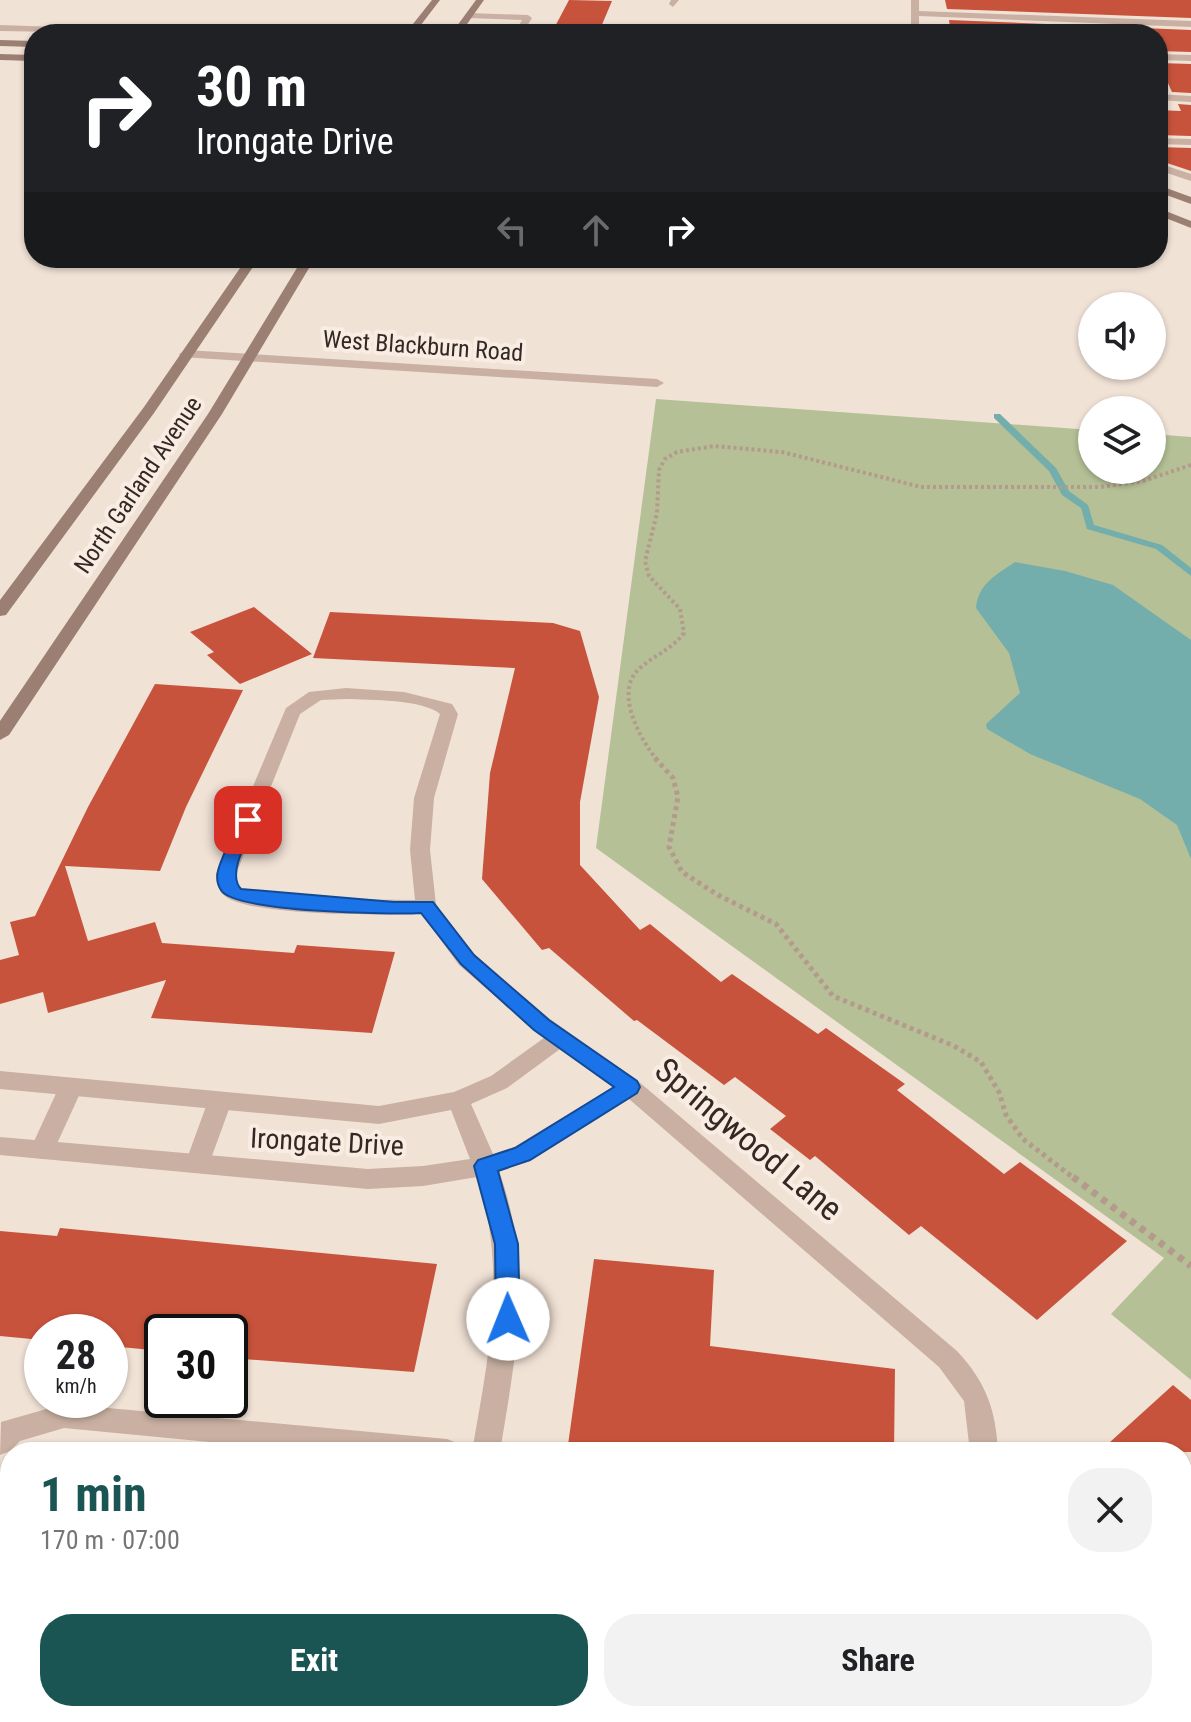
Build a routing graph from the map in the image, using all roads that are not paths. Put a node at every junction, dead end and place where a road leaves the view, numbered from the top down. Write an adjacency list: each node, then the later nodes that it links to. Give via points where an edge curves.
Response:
1 (436, 0): 6 (main road)
2 (480, 0): 5 (main road)
3 (915, 0): 4 (street)
4 (916, 13): 9 (street); 10 (street)
5 (469, 16): 7 (main road); 8 (street, via 528,18)
6 (417, 24)
7 (463, 24)
8 (524, 24)
9 (915, 24)
10 (1191, 24)
11 (0, 28): 12 (street)
12 (24, 29)
13 (0, 43): 14 (main road)
14 (24, 44)
15 (0, 57): 17 (main road)
16 (1168, 57): 18 (street)
17 (24, 58)
18 (1191, 58)
19 (1168, 98): 20 (street)
20 (1191, 99)
21 (1168, 141): 22 (street)
22 (1191, 142)
23 (1168, 170): 24 (street)
24 (1191, 178)
25 (1168, 192): 26 (main road)
26 (1191, 201)
27 (1168, 215): 28 (main road)
28 (1191, 225)
29 (246, 268): 31 (main road, North Garland Avenue)
30 (303, 268): 32 (main road, North Garland Avenue)
31 (186, 354): 32 (street, West Blackburn Road); 34 (main road, North Garland Avenue)
32 (248, 358): 33 (street, West Blackburn Road); 35 (main road, North Garland Avenue)
33 (657, 383)
34 (0, 611)
35 (0, 735)
36 (426, 906): 36 (street, via 420,850 424,798 449,714 446,708 428,700 332,693 307,699 292,712 226,874 228,888 236,895 265,900 394,909); 37 (street, Springwood Lane, via 467,960)
37 (560, 1038): 40 (street, Springwood Lane); 41 (street, Irongate Drive, via 499,1082)
38 (0, 1080): 39 (street, Irongate Drive)
39 (71, 1087): 42 (street, Irongate Drive); 44 (street)
40 (630, 1087): 46 (street, Irongate Drive, via 522,1154); 50 (street, Springwood Lane, via 974,1385)
41 (458, 1100): 42 (street, Irongate Drive, via 379,1115); 46 (street)
42 (220, 1101): 45 (street)
43 (0, 1146): 44 (street, Irongate Drive)
44 (42, 1150): 45 (street, Irongate Drive)
45 (197, 1164): 46 (street, Irongate Drive, via 368,1179)
46 (485, 1166): 49 (street, via 506,1244 508,1319)
47 (0, 1442): 48 (street, via 11,1431 64,1416)
48 (341, 1442)
49 (488, 1442)
50 (983, 1442)

